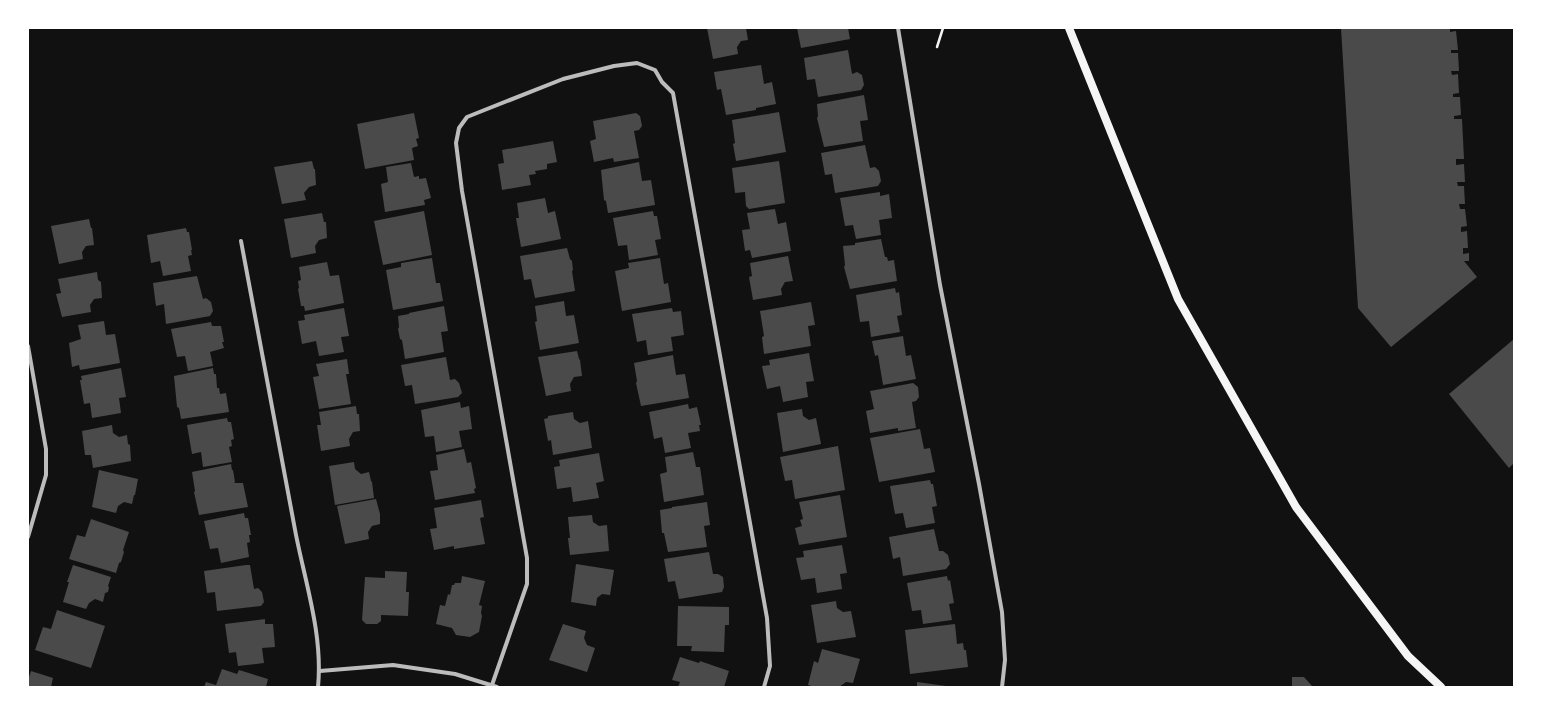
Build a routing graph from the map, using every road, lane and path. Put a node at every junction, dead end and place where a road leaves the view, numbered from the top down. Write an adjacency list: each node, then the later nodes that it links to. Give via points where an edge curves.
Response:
1 (898, 28): 13 (street, via 940,285 1002,612)
2 (943, 28): 4 (path)
3 (1069, 28): 14 (main road, via 1178,299 1296,506 1408,656)
4 (938, 47)
5 (241, 241): 8 (street, via 300,557 317,634)
6 (28, 346): 7 (street, via 46,449 46,475)
7 (28, 537)
8 (320, 671): 9 (street, via 393,665 455,674); 10 (street)
9 (492, 686): 11 (street); 12 (street, via 527,584 527,558 462,191 456,143 459,128 467,117 563,79 636,62 655,70 673,93 767,618 770,666)
10 (318, 687)
11 (497, 687)
12 (764, 687)
13 (1002, 687)
14 (1441, 687)

